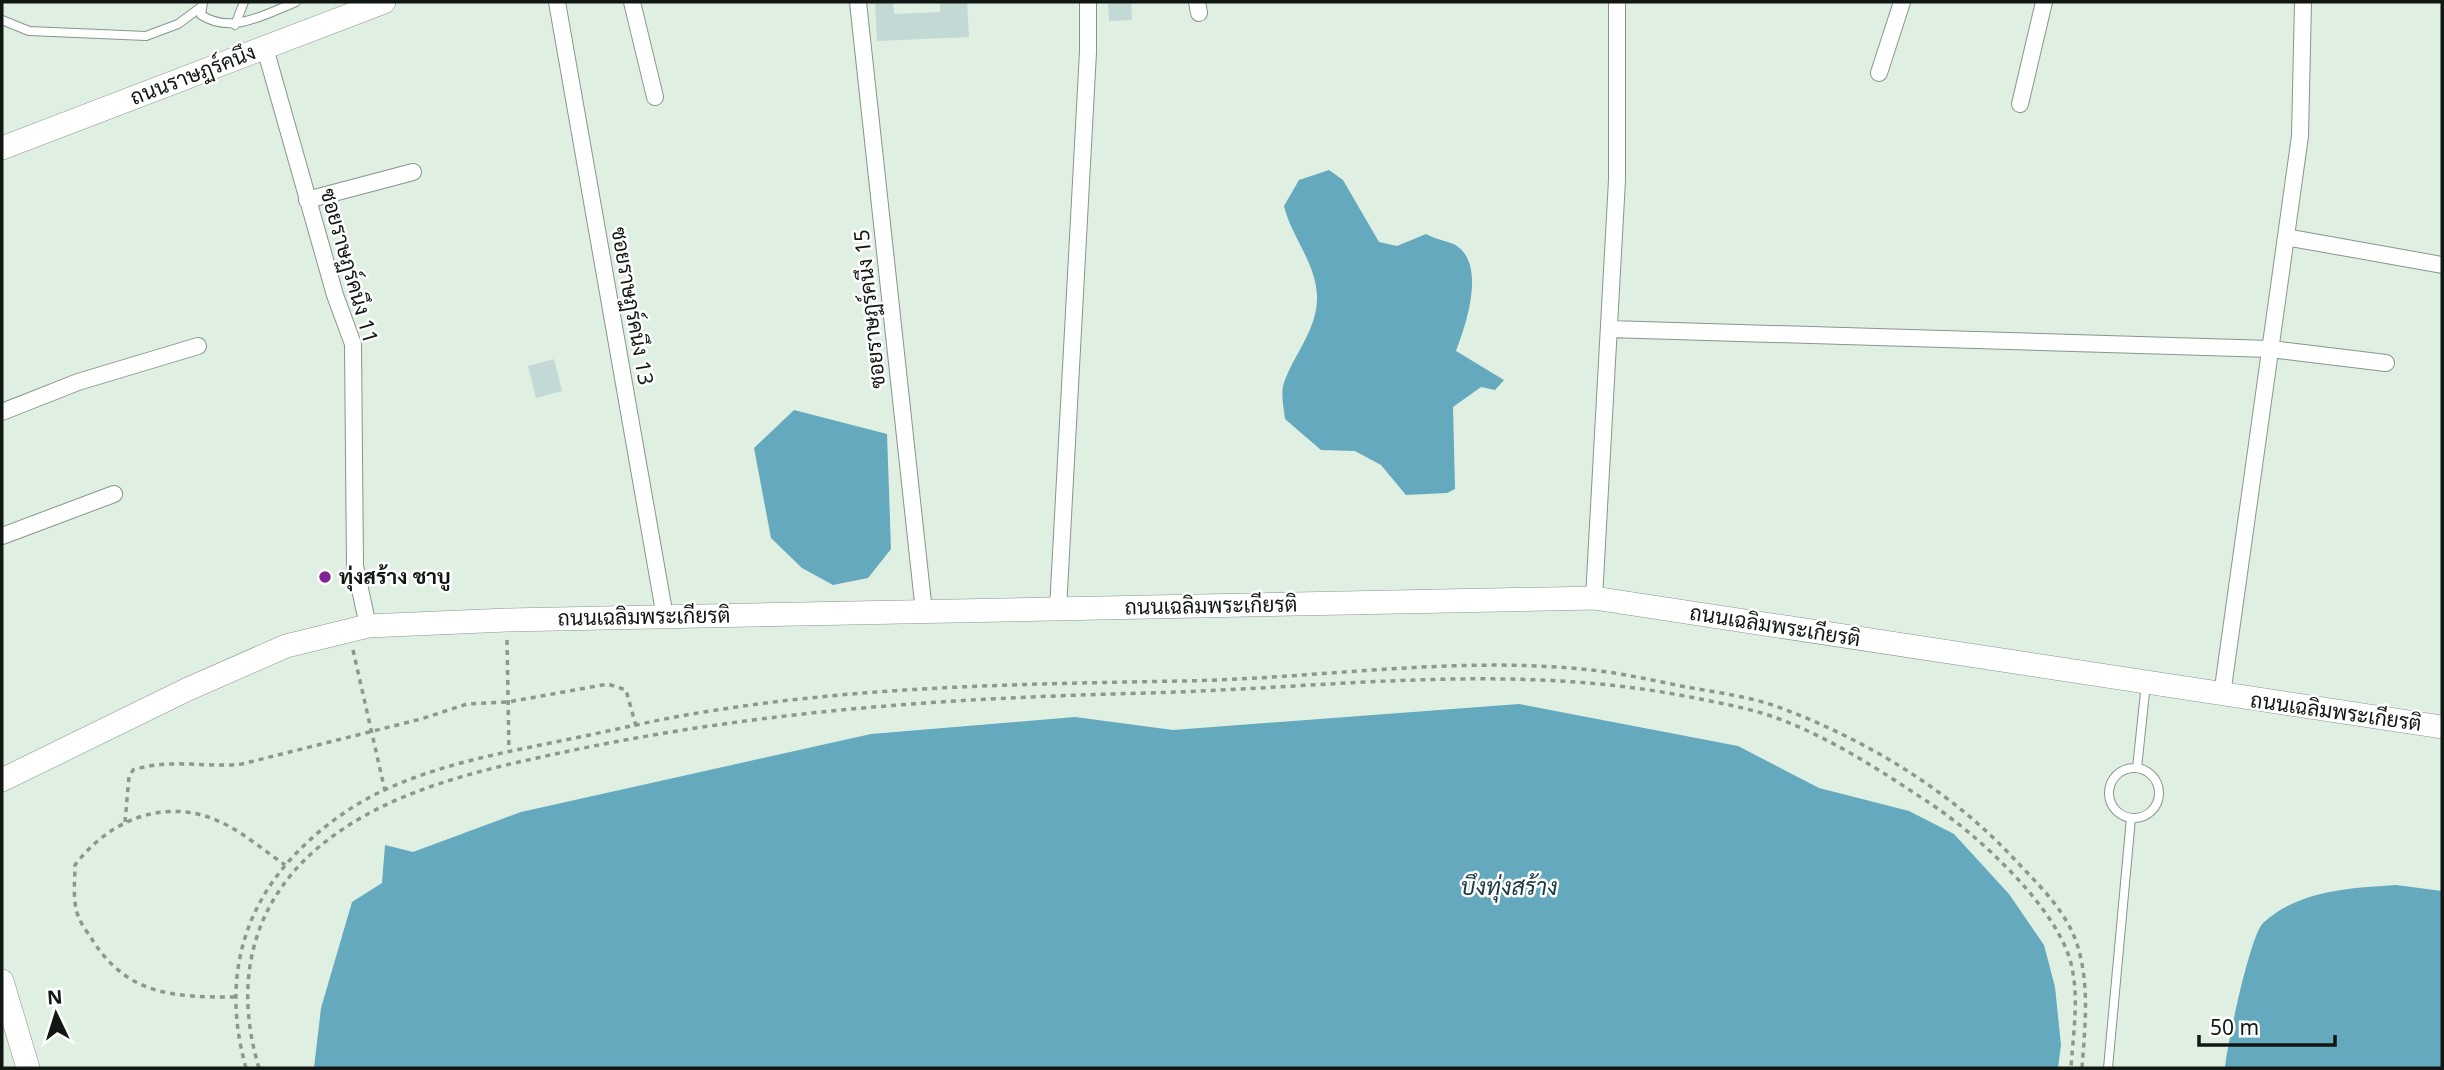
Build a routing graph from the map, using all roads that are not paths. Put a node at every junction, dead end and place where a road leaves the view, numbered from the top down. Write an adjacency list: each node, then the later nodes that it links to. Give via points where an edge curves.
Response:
1 (244, 2): 14 (lane)
2 (296, 2): 14 (lane)
3 (384, 2): 15 (street, ถนนราษฏร์คนึง)
4 (557, 2): 34 (street, ซอยราษฏร์คนึง 13)
5 (632, 2): 17 (street)
6 (858, 2): 33 (street, ซอยราษฏร์คนึง 15)
7 (1088, 2): 32 (street)
8 (1617, 2): 24 (street, via 1617,180)
9 (1902, 2): 16 (street)
10 (2044, 2): 18 (street)
11 (2303, 2): 22 (street, via 2300,136)
12 (202, 5): 13 (lane, via 178,24 146,36 29,31); 14 (lane, via 201,15 212,22)
13 (2, 20)
14 (235, 25)
15 (265, 48): 19 (street, ถนนราษฏร์คนึง); 21 (street, ซอยราษฏร์คนึง 11)
16 (1880, 73)
17 (655, 97)
18 (2020, 104)
19 (2, 149)
20 (413, 172): 21 (street)
21 (307, 200): 35 (street, ซอยราษฏร์คนึง 11, via 353,344)
22 (2286, 237): 23 (street); 26 (street)
23 (2442, 265)
24 (1609, 329): 26 (street); 31 (street)
25 (198, 346): 28 (street, via 78,382)
26 (2271, 349): 27 (street); 37 (street)
27 (2386, 363)
28 (2, 412)
29 (114, 494): 30 (street)
30 (2, 536)
31 (1594, 598): 32 (street, ถนนเฉลิมพระเกียรติ); 36 (street, ถนนเฉลิมพระเกียรติ)
32 (1058, 609): 33 (street, ถนนเฉลิมพระเกียรติ)
33 (924, 612): 34 (street, ถนนเฉลิมพระเกียรติ)
34 (665, 617): 35 (street, ถนนเฉลิมพระเกียรติ)
35 (358, 629): 40 (street, ถนนเฉลิมพระเกียรติ, via 274,652)
36 (2146, 683): 37 (street, ถนนเฉลิมพระเกียรติ); 39 (lane)
37 (2222, 695): 38 (street, ถนนเฉลิมพระเกียรติ)
38 (2442, 727)
39 (2137, 768): 41 (lane, via 2153,776 2160,791 2155,808); 41 (lane, via 2115,776 2109,790 2112,806)
40 (2, 780)
41 (2132, 818): 44 (lane)
42 (2, 981): 43 (street)
43 (28, 1068)
44 (2108, 1068)

